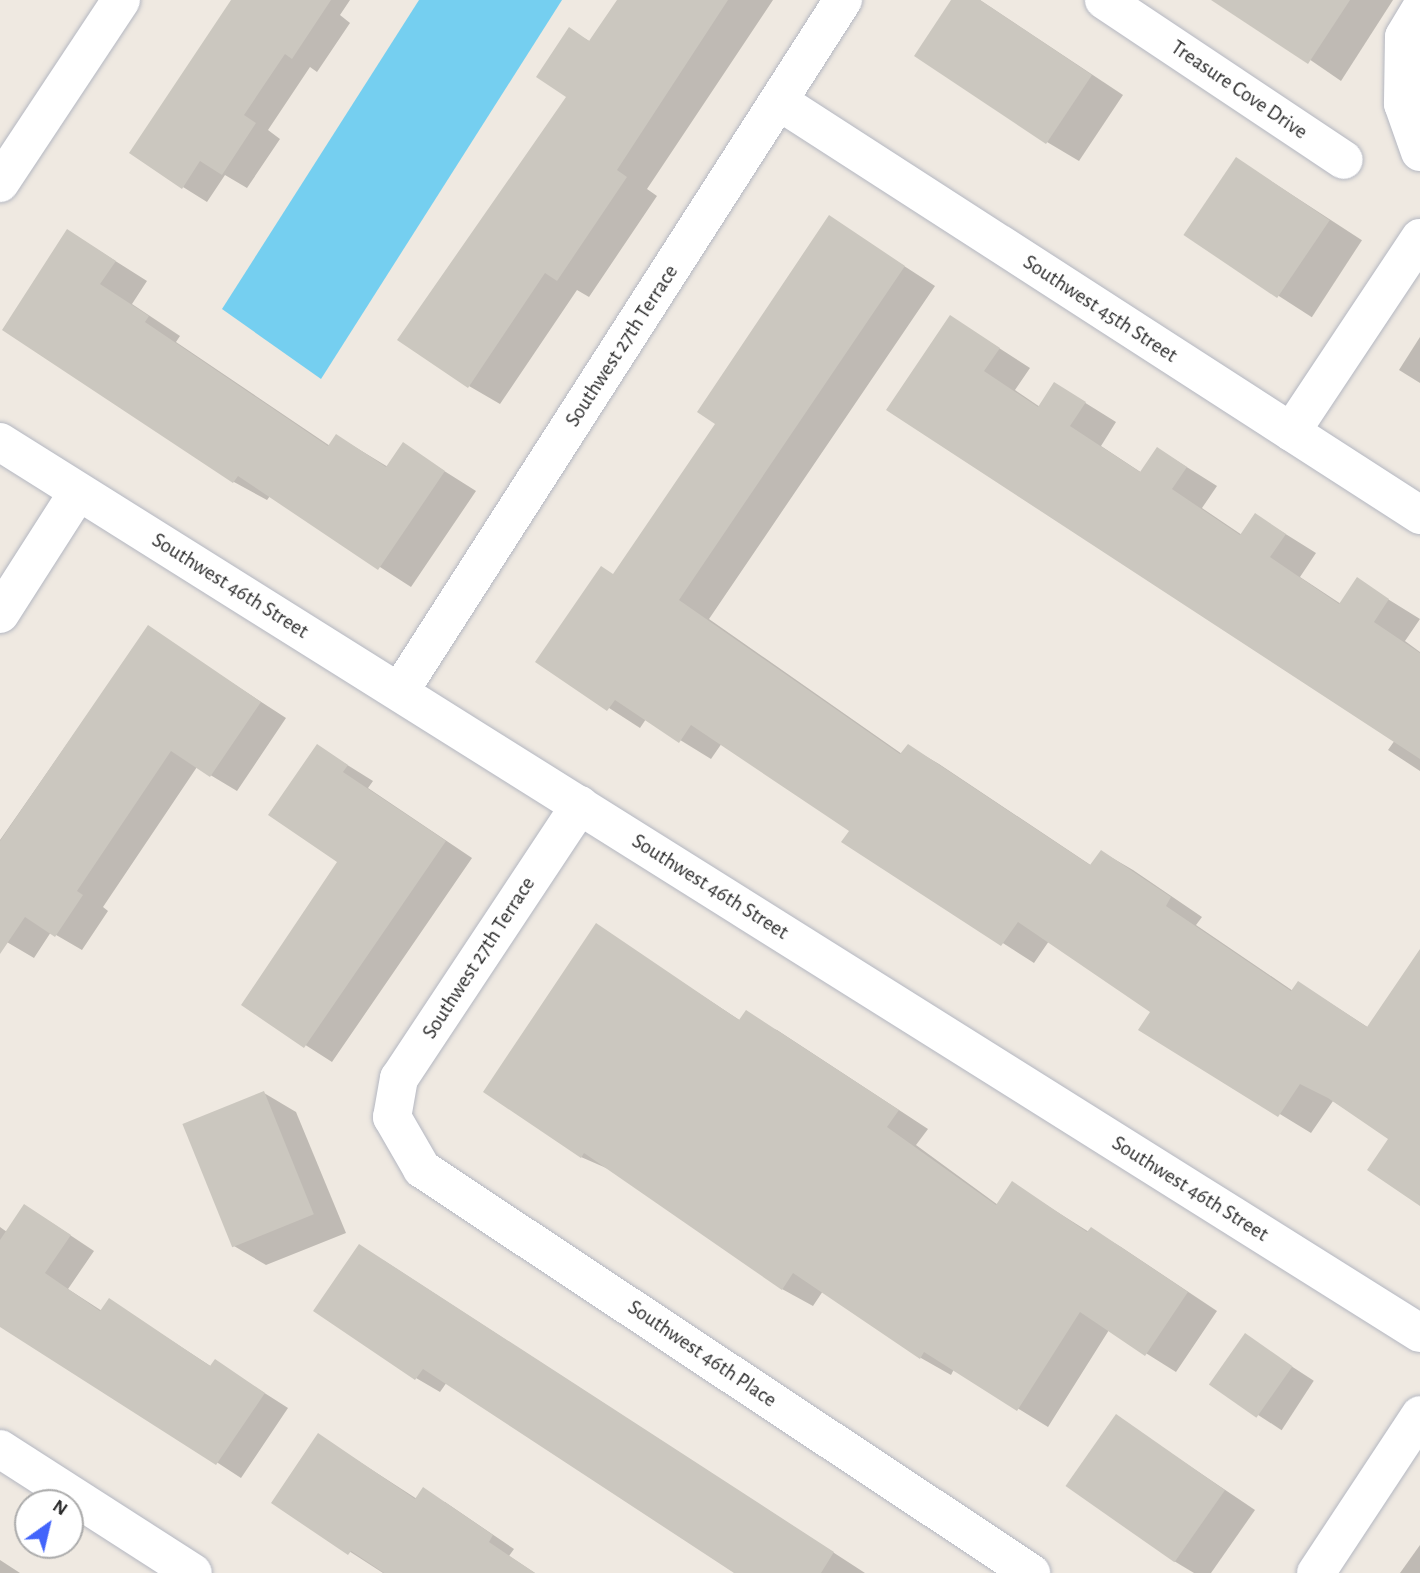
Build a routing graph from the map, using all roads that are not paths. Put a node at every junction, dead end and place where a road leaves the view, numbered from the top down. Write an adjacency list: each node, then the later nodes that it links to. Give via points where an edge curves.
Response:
1 (121, 0): 8 (street)
2 (843, 0): 5 (street, Southwest 27th Terrace)
3 (1128, 7): 7 (street, Treasure Cove Drive)
4 (1420, 10): 6 (street, via 1404,37 1403,104)
5 (780, 102): 10 (street, Southwest 45th Street); 15 (street, Southwest 27th Terrace)
6 (1420, 152)
7 (1344, 160)
8 (0, 183)
9 (1420, 238): 10 (street)
10 (1292, 432): 13 (street, Southwest 45th Street)
11 (0, 442): 12 (street, Southwest 46th Street)
12 (78, 492): 14 (street); 15 (street, Southwest 46th Street)
13 (1420, 515)
14 (0, 614)
15 (400, 691): 16 (street, Southwest 46th Street)
16 (580, 805): 17 (street, Southwest 27th Terrace, via 399,1078); 18 (street, Southwest 46th Street)
17 (391, 1117): 22 (street, Southwest 46th Place, via 422,1169)
18 (1420, 1333)
19 (1420, 1415): 23 (street)
20 (0, 1449): 21 (street)
21 (193, 1573)
22 (1031, 1573)
23 (1316, 1573)

